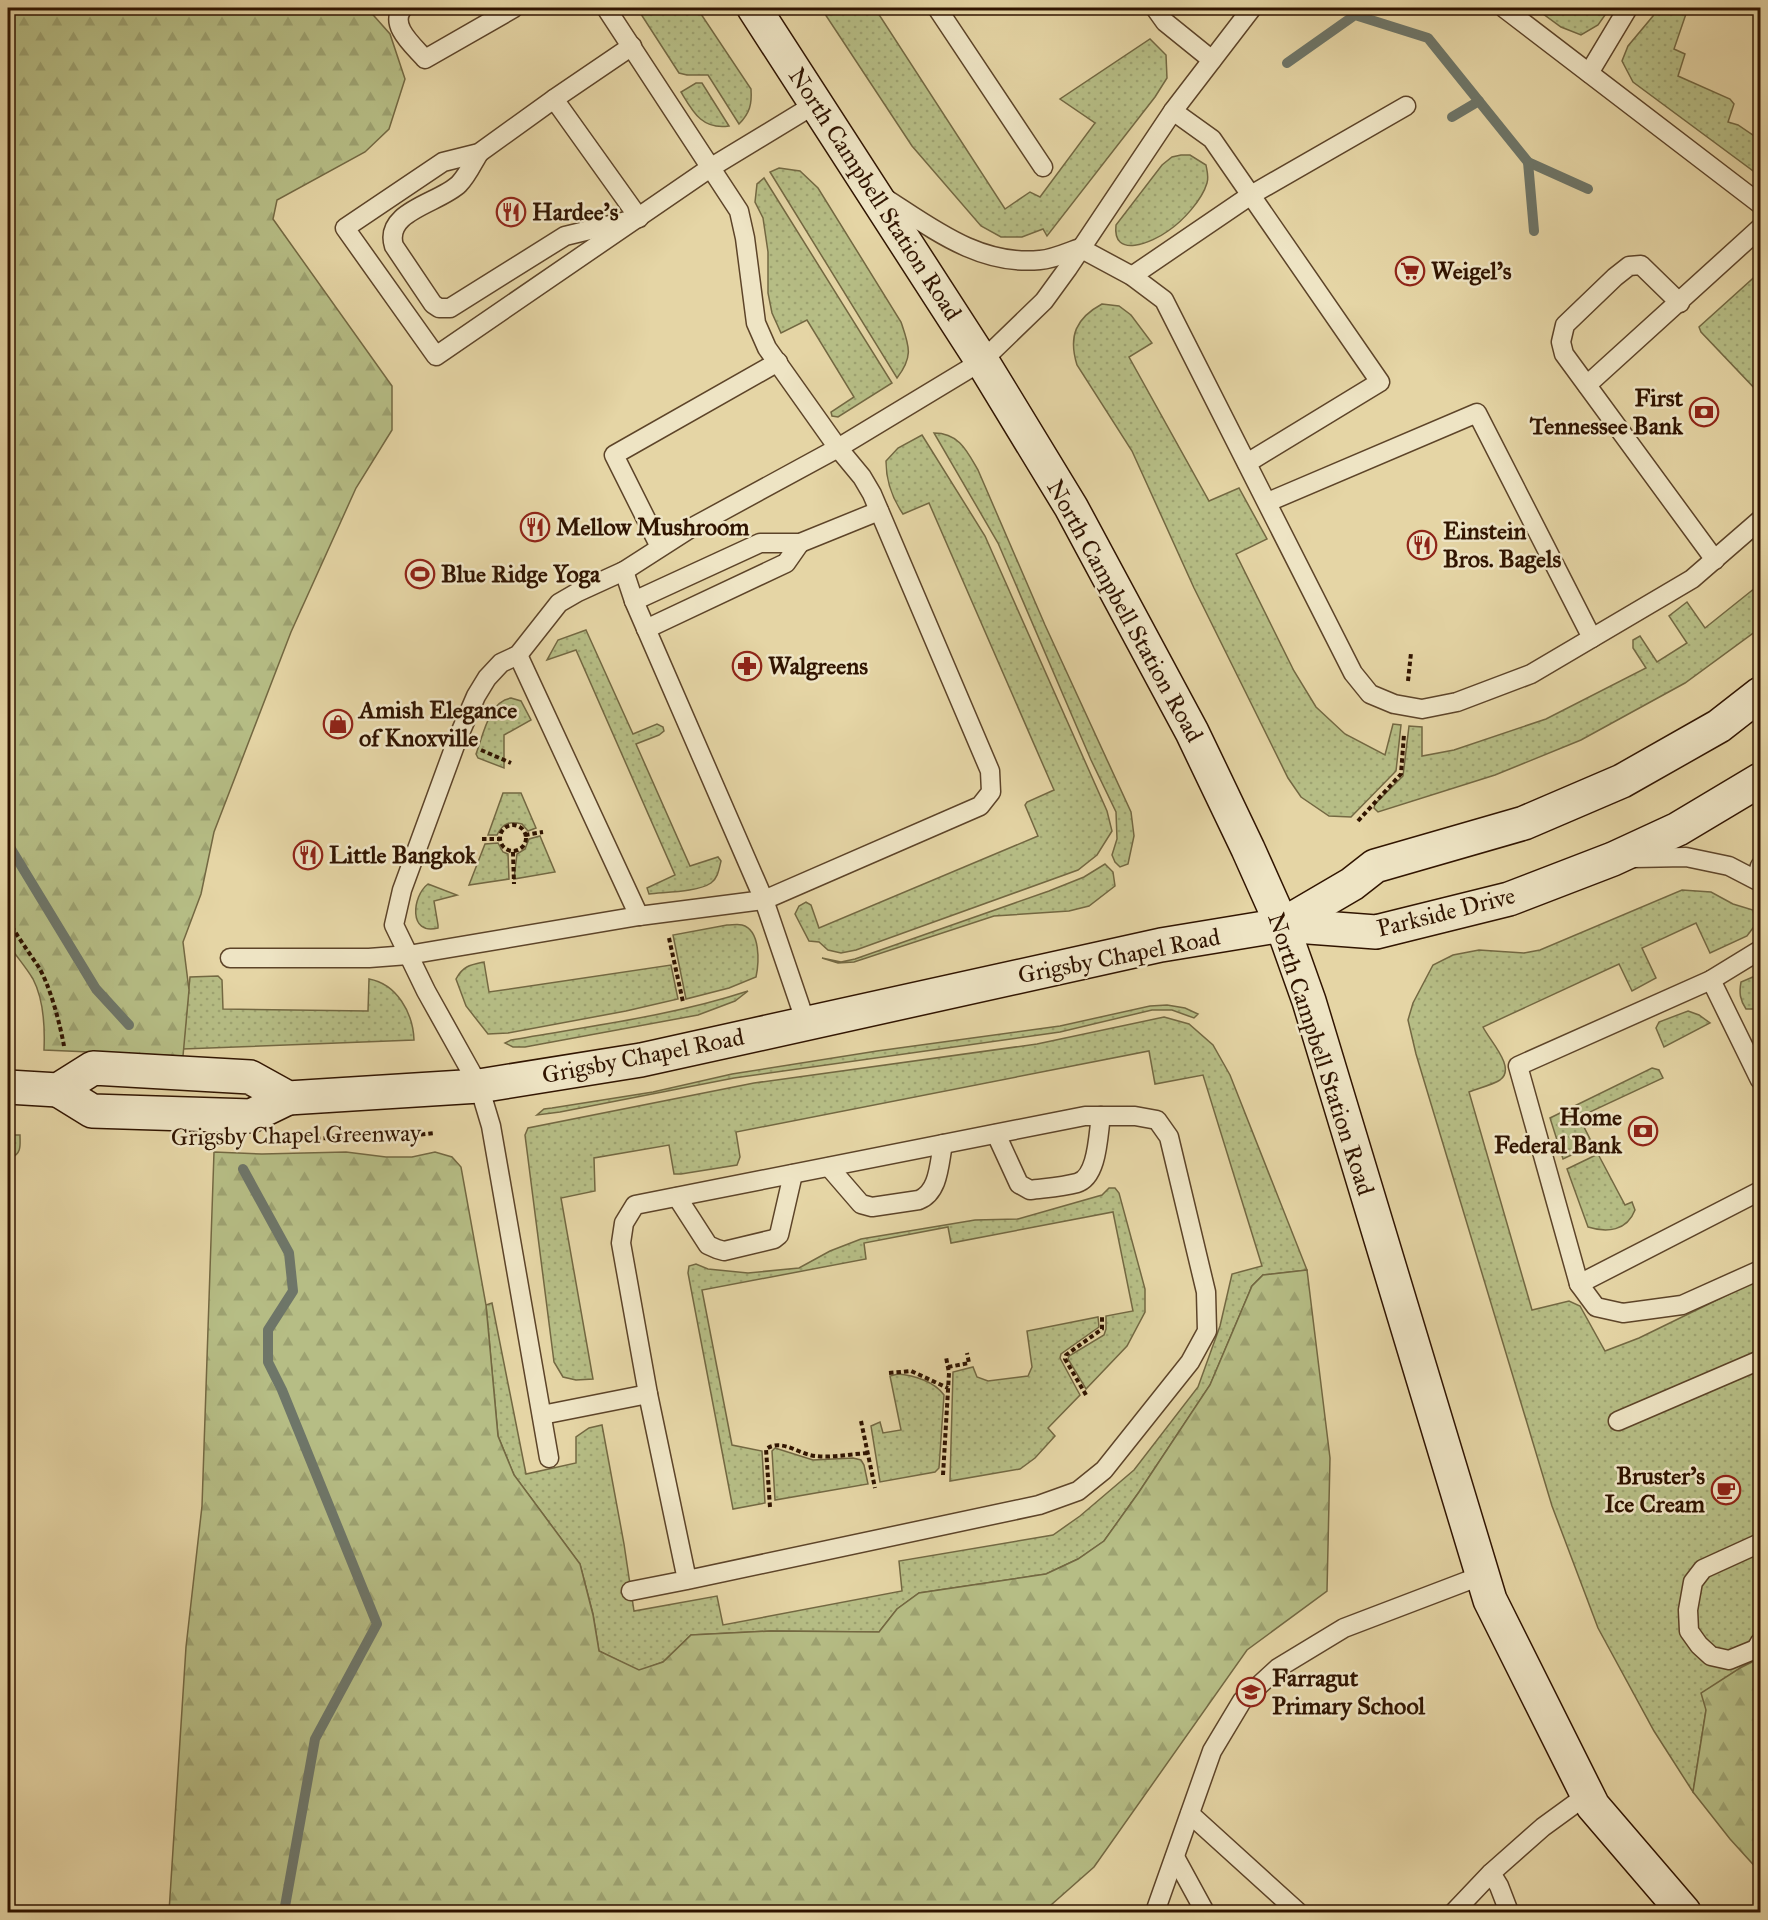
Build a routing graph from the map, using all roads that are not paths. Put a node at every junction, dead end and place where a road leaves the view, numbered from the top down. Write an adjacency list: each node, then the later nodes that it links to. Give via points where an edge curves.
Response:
1 (403, 8): 2 (lane, via 399,28 425,59)
2 (514, 8)
3 (606, 8): 10 (lane)
4 (754, 8): 14 (street, North Campbell Station Road)
5 (937, 8): 18 (lane)
6 (1155, 8): 11 (lane, via 1165,22)
7 (1252, 8): 11 (lane)
8 (1504, 8): 12 (lane)
9 (1628, 8): 12 (lane)
10 (632, 46): 13 (lane); 19 (lane)
11 (1212, 60): 16 (lane)
12 (1589, 73): 22 (lane)
13 (554, 99): 17 (lane); 23 (lane)
14 (817, 103): 19 (lane); 20 (street, North Campbell Station Road)
15 (1406, 106): 21 (lane)
16 (1173, 111): 21 (lane, via 1212,139); 25 (lane)
17 (479, 153): 23 (lane, via 458,185 397,223 392,237 394,246 439,308 450,308 565,236); 23 (lane, via 443,162 345,228 436,356)
18 (1042, 167)
19 (710, 168): 23 (lane); 29 (lane, via 739,211 756,323)
20 (874, 190): 25 (lane, via 940,234 983,254 1040,260); 28 (street, North Campbell Station Road)
21 (1251, 195): 26 (lane); 32 (lane, via 1380,382)
22 (1761, 204)
23 (639, 218)
24 (1761, 228): 27 (lane)
25 (1080, 248): 26 (lane); 28 (lane, via 1044,301)
26 (1132, 276): 32 (lane, via 1164,300)
27 (1680, 303): 30 (lane); 30 (lane, via 1641,265 1629,266 1615,277 1565,325 1561,342 1564,354)
28 (982, 361): 31 (lane); 50 (street, North Campbell Station Road, via 1071,507 1192,732)
29 (778, 362): 31 (lane); 37 (lane, via 614,455)
30 (1587, 385): 38 (lane)
31 (838, 448): 34 (lane, via 862,477); 37 (lane)
32 (1247, 463): 33 (lane)
33 (1268, 502): 42 (lane, via 1353,673 1370,694 1422,709 1457,702 1531,674); 42 (lane, via 1478,413)
34 (879, 511): 36 (lane); 48 (lane, via 990,771 991,792 980,806)
35 (1761, 520): 38 (lane)
36 (800, 543): 40 (lane, via 760,543); 41 (lane, via 786,563)
37 (660, 547): 39 (lane)
38 (1715, 561): 42 (lane, via 1692,579)
39 (624, 572): 40 (lane); 43 (lane, via 559,603)
40 (634, 602): 41 (lane)
41 (646, 629): 48 (lane)
42 (1592, 638)
43 (518, 655): 49 (lane); 52 (lane, via 501,663 476,696 402,890 394,925)
44 (1761, 694): 50 (street, via 1719,726 1622,781 1524,823 1375,866)
45 (1761, 780): 46 (street, Parkside Drive, via 1678,830)
46 (1613, 859): 47 (lane, via 1686,857 1729,866); 50 (street, Parkside Drive, via 1509,899 1376,932)
47 (1759, 878)
48 (764, 900): 49 (lane); 55 (lane)
49 (639, 916): 52 (lane)
50 (1282, 925): 55 (street, Grigsby Chapel Road, via 1161,945); 74 (street, North Campbell Station Road, via 1309,1001)
51 (1761, 950): 54 (lane)
52 (408, 955): 53 (lane); 57 (lane)
53 (230, 958)
54 (1711, 980): 56 (lane); 67 (lane, via 1518,1066)
55 (806, 1023): 57 (street, Grigsby Chapel Road, via 641,1060)
56 (1761, 1080)
57 (479, 1086): 58 (street, Grigsby Chapel Road, via 288,1098 250,1077 93,1068 58,1090); 70 (lane, via 491,1126)
58 (8, 1087)
59 (1101, 1116): 60 (lane); 60 (lane, via 1092,1168 1077,1183 1024,1189); 75 (lane, via 1157,1120 1169,1137 1206,1292 1207,1330 1190,1362 1104,1470 1078,1491 1039,1505)
60 (996, 1134): 61 (lane)
61 (943, 1144): 62 (lane); 62 (lane, via 934,1189 918,1200 872,1207 861,1204)
62 (829, 1167): 63 (lane)
63 (793, 1173): 65 (lane); 65 (lane, via 779,1235 724,1251 708,1245)
64 (1761, 1191): 67 (lane)
65 (677, 1197): 69 (lane, via 635,1205 624,1223 621,1243)
66 (1761, 1270): 67 (lane, via 1682,1305 1623,1313 1596,1307)
67 (1579, 1284)
68 (1761, 1360): 71 (lane)
69 (648, 1394): 70 (lane); 75 (lane)
70 (542, 1415): 72 (lane)
71 (1618, 1421)
72 (549, 1458)
73 (1761, 1543): 77 (lane, via 1703,1569 1693,1582 1688,1610 1689,1631 1711,1656 1729,1660 1755,1649)
74 (1483, 1575): 78 (street, North Campbell Station Road, via 1490,1599); 79 (lane, via 1344,1628 1278,1668 1242,1701 1212,1751)
75 (687, 1580): 76 (lane)
76 (631, 1592)
77 (1761, 1642)
78 (1587, 1795): 81 (lane); 87 (street, North Campbell Station Road)
79 (1190, 1814): 80 (lane); 84 (lane)
80 (1174, 1857): 82 (lane); 83 (lane)
81 (1491, 1873): 85 (lane); 86 (lane)
82 (1155, 1912)
83 (1205, 1912)
84 (1298, 1912)
85 (1454, 1912)
86 (1509, 1912)
87 (1684, 1912)

